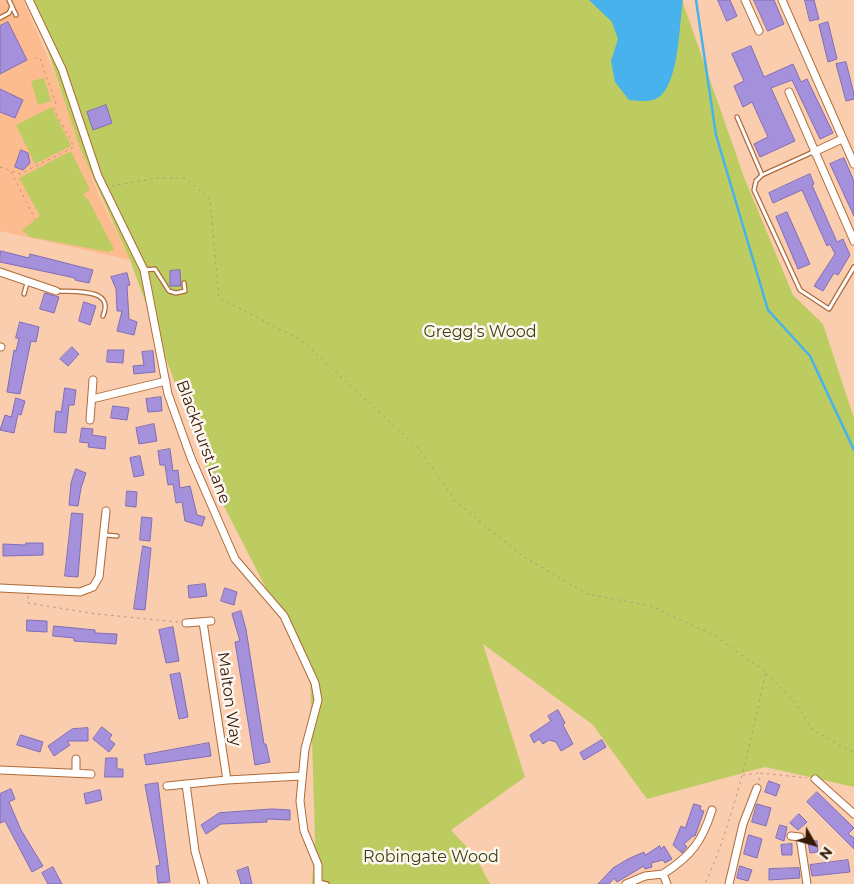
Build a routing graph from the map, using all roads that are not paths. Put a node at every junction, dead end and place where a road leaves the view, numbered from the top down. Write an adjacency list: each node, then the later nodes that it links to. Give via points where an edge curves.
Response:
1 (9, 0): 5 (lane)
2 (30, 0): 17 (street, Blackhurst Lane, via 62,69 104,187)
3 (745, 0): 8 (street)
4 (782, 0): 11 (street)
5 (12, 6): 6 (lane); 7 (lane, via 9,13)
6 (16, 16)
7 (0, 18)
8 (759, 30)
9 (789, 92): 12 (street)
10 (737, 117): 14 (lane)
11 (842, 139): 12 (street); 13 (street)
12 (814, 152): 14 (lane); 15 (street)
13 (854, 164)
14 (762, 175): 16 (lane, via 754,190 800,290 828,309)
15 (854, 241)
16 (854, 267)
17 (144, 270): 20 (lane, via 155,269 170,292 185,292); 25 (street, Blackhurst Lane)
18 (0, 272): 19 (street)
19 (28, 282): 21 (street); 22 (lane)
20 (184, 282)
21 (56, 291): 23 (lane, via 99,294 104,299 106,310)
22 (24, 294)
23 (103, 316)
24 (93, 380): 26 (street)
25 (166, 381): 26 (street); 39 (street, Blackhurst Lane, via 191,458 235,559 284,616 315,682 318,700)
26 (92, 400): 27 (street)
27 (90, 420)
28 (106, 511): 29 (street)
29 (104, 535): 30 (lane); 31 (street, via 100,577 93,587 80,592)
30 (117, 536)
31 (0, 588)
32 (211, 621): 33 (street)
33 (203, 622): 34 (street); 41 (street, Malton Way)
34 (186, 623)
35 (76, 759): 37 (street)
36 (0, 770): 37 (street)
37 (76, 773): 38 (street)
38 (92, 774)
39 (301, 776): 41 (street); 49 (street, Blackhurst Lane, via 304,831 318,865)
40 (815, 779): 46 (street)
41 (227, 780): 42 (street)
42 (186, 784): 43 (street); 50 (street, via 195,850)
43 (167, 786)
44 (757, 788): 54 (street, via 743,824)
45 (712, 810): 48 (street, via 705,833 689,856)
46 (854, 814)
47 (791, 836): 55 (street, via 800,837)
48 (663, 874): 52 (street, via 645,876); 53 (street)
49 (318, 883): 51 (lane)
50 (204, 884)
51 (326, 884)
52 (626, 884)
53 (667, 884)
54 (729, 884)
55 (807, 884)

